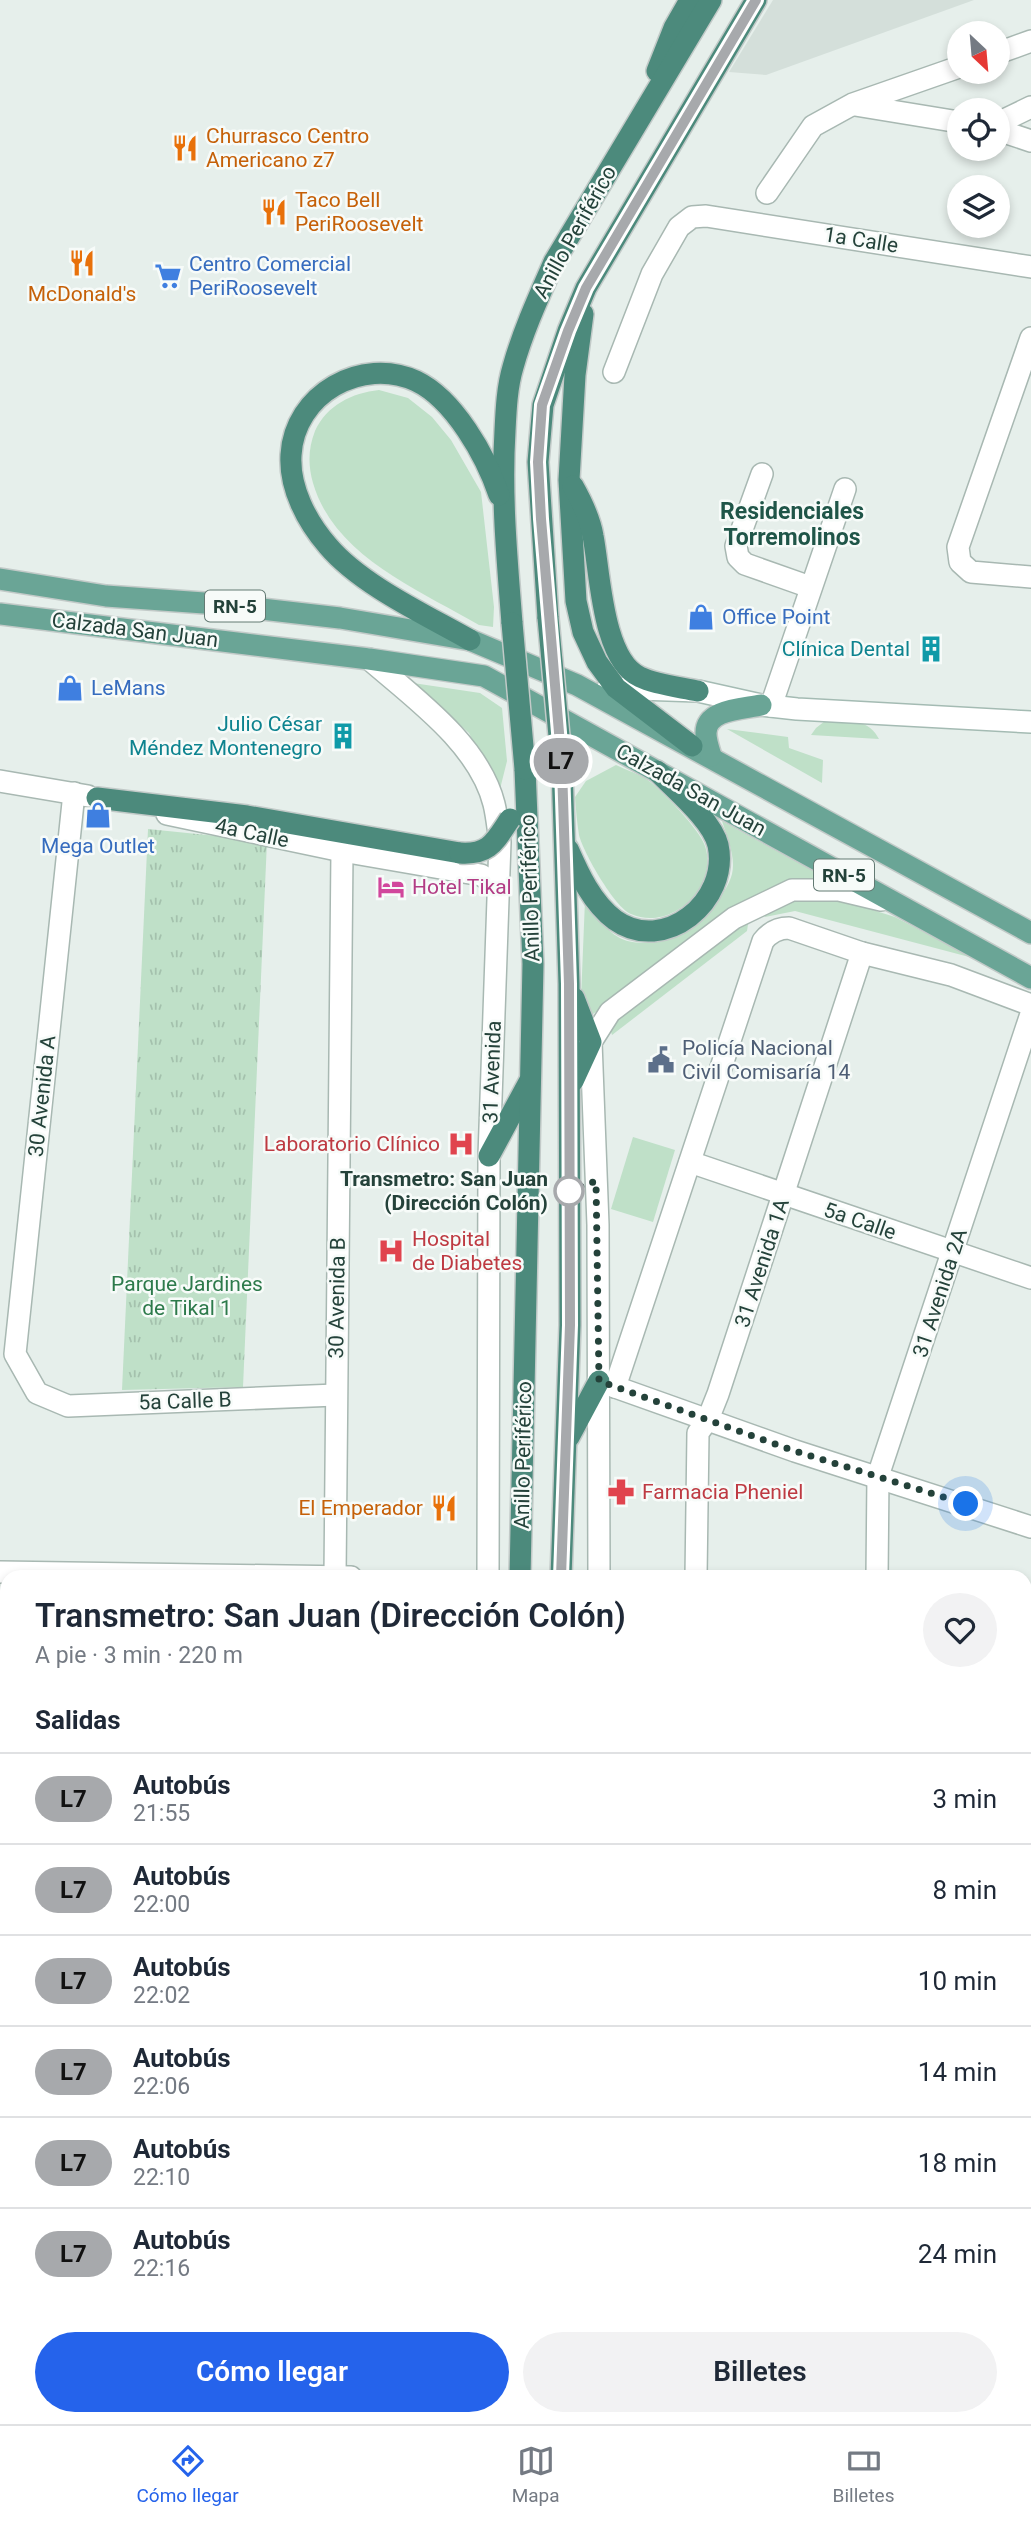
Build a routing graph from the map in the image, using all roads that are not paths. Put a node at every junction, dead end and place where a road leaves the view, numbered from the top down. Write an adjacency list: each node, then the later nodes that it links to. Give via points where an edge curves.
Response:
1 (667, 0): 5 (highway)
2 (690, 0): 5 (highway)
3 (711, 0): 9 (highway, Anillo Periférico)
4 (756, 0): 18 (highway, Anillo Periférico)
5 (674, 28): 9 (highway)
6 (1031, 41): 7 (street)
7 (1010, 49)
8 (947, 71): 10 (street)
9 (650, 100): 24 (highway, Anillo Periférico, via 554,262 534,306 512,368 506,403)
10 (853, 104): 13 (street); 16 (street, via 813,125)
11 (1031, 107): 12 (street)
12 (1010, 117)
13 (947, 120)
14 (1010, 134): 15 (street)
15 (1031, 141)
16 (767, 192)
17 (1031, 267): 20 (street, 1a Calle, via 692,216 679,227 652,274)
18 (586, 288): 22 (highway); 42 (highway, Anillo Periférico, bridge, via 542,405 538,462 562,768)
19 (1031, 338): 25 (street, via 958,547 960,562 971,572)
20 (614, 372)
21 (762, 474): 27 (street, via 736,546 738,557)
22 (569, 480): 32 (highway, via 583,632); 33 (highway, via 586,511 607,622 617,650 638,677)
23 (845, 488): 27 (street)
24 (503, 509): 29 (highway, via 483,457 466,430 432,392 398,375 370,373 342,380 312,403 294,436 292,474 300,501 330,548 390,594); 40 (highway, Anillo Periférico, bridge)
25 (1031, 577)
26 (0, 579): 29 (main road, Calzada San Juan / RN-5, via 106,596 340,618)
27 (810, 587): 34 (street)
28 (0, 614): 30 (main road, Calzada San Juan / RN-5)
29 (470, 640): 31 (main road, Calzada San Juan / RN-5)
30 (369, 659): 37 (main road, Calzada San Juan / RN-5, via 484,676); 44 (street, 31 Avenida, via 470,754 494,804 500,842)
31 (578, 685): 32 (street); 36 (main road, Calzada San Juan / RN-5)
32 (616, 688): 33 (street); 36 (highway)
33 (698, 691): 34 (street)
34 (766, 706): 35 (street); 36 (main road, via 718,714 707,726)
35 (1031, 722)
36 (701, 751): 46 (main road, Calzada San Juan / RN-5)
37 (657, 771): 42 (highway, via 708,824 718,844 714,884 691,917 677,926 645,931 616,920 590,892); 45 (main road, Calzada San Juan / RN-5)
38 (0, 781): 39 (street, 4a Calle)
39 (74, 793): 41 (street, 4a Calle); 61 (street, 30 Avenida A, via 15,1354)
40 (526, 793): 41 (highway, bridge, via 489,848 477,853 247,816); 53 (highway, Anillo Periférico)
41 (97, 799): 43 (street, 4a Calle)
42 (563, 837): 49 (highway, Anillo Periférico)
43 (342, 851): 44 (street, 4a Calle, via 481,874); 62 (street, 30 Avenida B)
44 (499, 891): 55 (street, 31 Avenida)
45 (902, 909): 48 (main road, Calzada San Juan / RN-5); 52 (street, via 839,890 792,890 734,918 610,1012)
46 (1031, 933)
47 (862, 953): 50 (street, via 951,975); 56 (street, via 789,928 774,931 763,941); 57 (street, 31 Avenida 1A)
48 (1031, 978)
49 (569, 984): 52 (highway); 54 (highway, Anillo Periférico)
50 (1031, 1005)
51 (1031, 1014): 58 (street, 31 Avenida 2A)
52 (591, 1042): 54 (highway); 60 (street)
53 (532, 1077): 55 (highway); 69 (highway, Anillo Periférico)
54 (569, 1093): 64 (highway, Anillo Periférico)
55 (489, 1156): 68 (street, 31 Avenida)
56 (690, 1162): 57 (street, 5a Calle); 60 (street)
57 (785, 1195): 58 (street, 5a Calle); 63 (street, 31 Avenida 1A)
58 (953, 1252): 59 (street, 5a Calle); 65 (street, 31 Avenida 2A)
59 (1031, 1278)
60 (607, 1384): 63 (street); 64 (highway); 71 (street)
61 (37, 1393): 62 (street, 5a Calle B, via 68,1406)
62 (336, 1395): 67 (street, 30 Avenida B)
63 (708, 1419): 65 (street); 72 (street, 31 Avenida 1A, via 698,1433)
64 (566, 1442): 70 (highway, Anillo Periférico)
65 (878, 1476): 66 (street); 73 (street, 31 Avenida 2A)
66 (1031, 1527)
67 (335, 1570)
68 (488, 1570)
69 (520, 1570)
70 (561, 1570)
71 (599, 1570)
72 (696, 1570)
73 (877, 1570)

